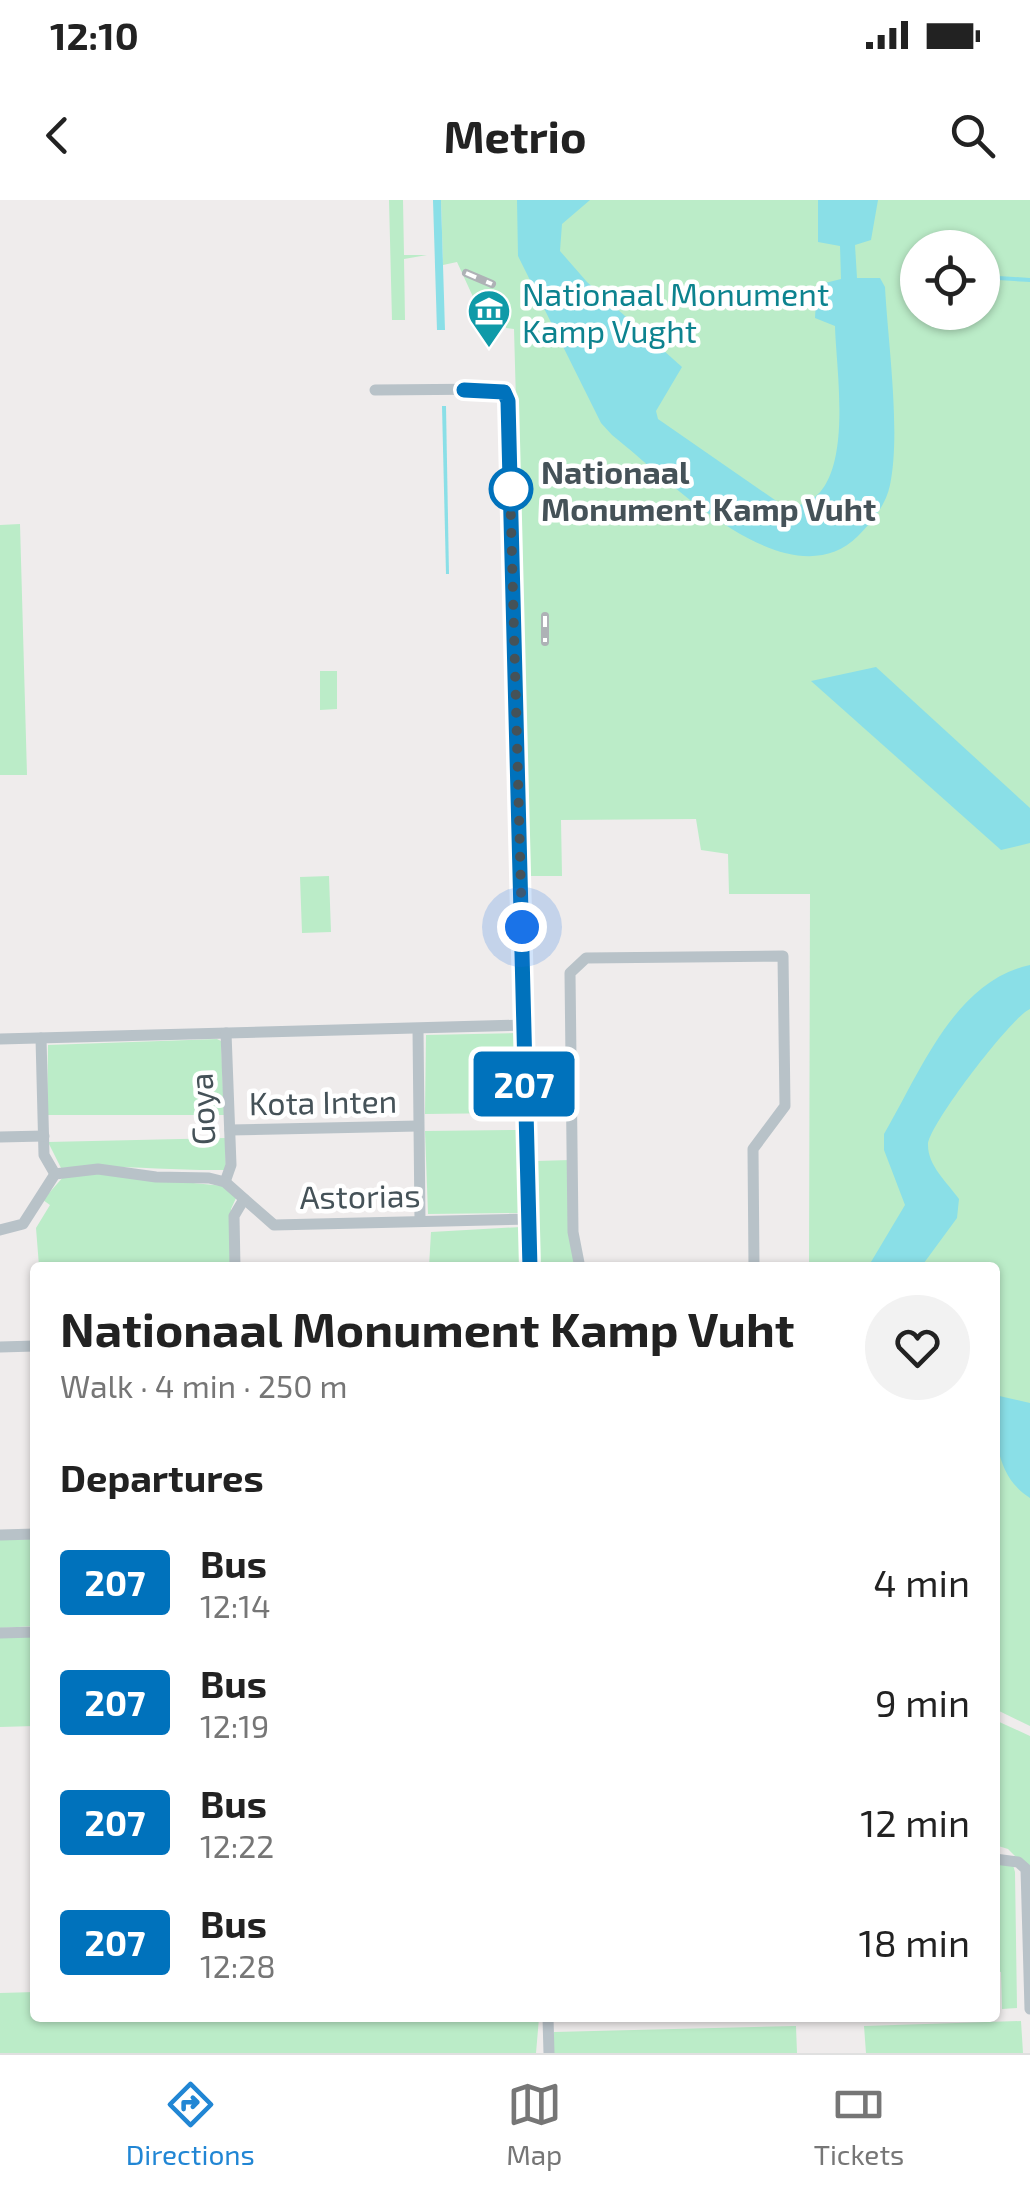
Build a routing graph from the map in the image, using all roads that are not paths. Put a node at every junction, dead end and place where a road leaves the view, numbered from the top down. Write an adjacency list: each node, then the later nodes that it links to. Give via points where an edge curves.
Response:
1 (376, 390): 2 (street, via 495,390 508,401)
2 (524, 1026): 3 (street); 14 (street)
3 (418, 1029): 4 (street); 7 (street)
4 (226, 1034): 5 (street); 8 (street, Goya)
5 (40, 1038): 6 (street); 9 (street)
6 (0, 1040)
7 (418, 1126): 8 (street, Kota Inten); 15 (street)
8 (230, 1130): 12 (street, Goya)
9 (44, 1136): 10 (street); 11 (street, via 44,1156)
10 (0, 1138)
11 (56, 1174): 12 (street, via 98,1170); 16 (street, via 23,1224)
12 (225, 1182): 13 (street, Astorias)
13 (244, 1199): 15 (street, Astorias, via 274,1225); 17 (street, via 234,1216)
14 (528, 1218): 15 (street, Astorias); 18 (street)
15 (420, 1221)
16 (0, 1230)
17 (235, 1262)
18 (530, 1262)
19 (579, 1262): 20 (street, via 572,1232 570,973 586,958 783,956 785,1106 752,1148)
20 (754, 1262)
21 (30, 1346): 22 (street)
22 (0, 1348)
23 (30, 1534): 24 (street)
24 (1, 1536)
25 (30, 1632): 26 (street)
26 (0, 1633)
27 (1000, 1860): 28 (street, via 1026,1870)
28 (1030, 2008)
29 (548, 2022): 30 (street)
30 (549, 2053)

